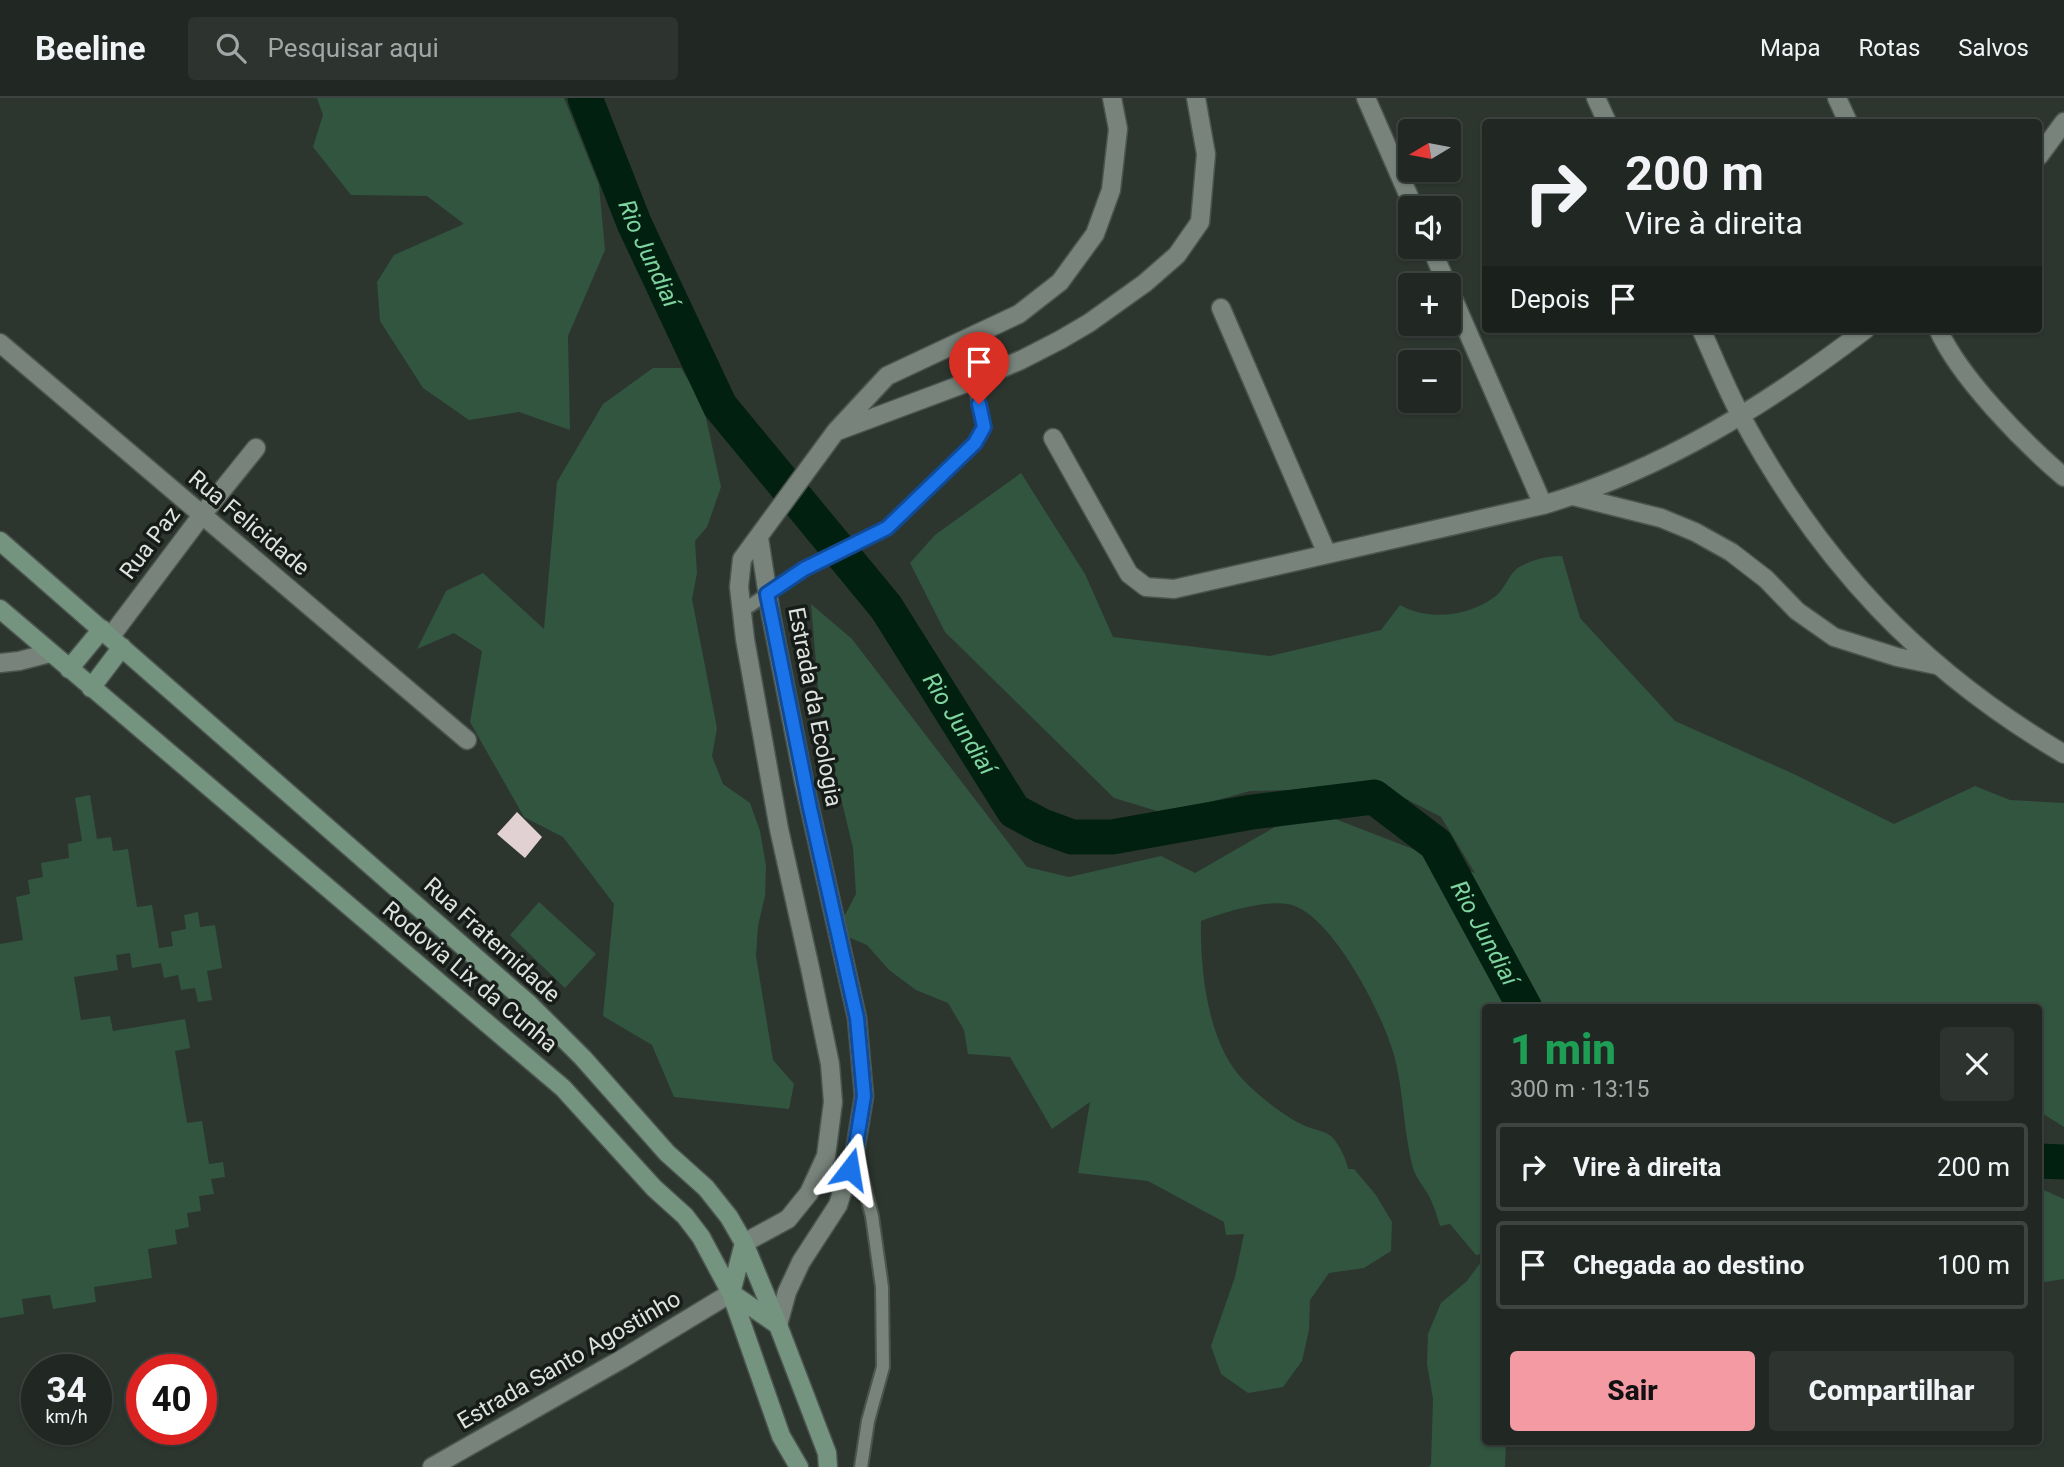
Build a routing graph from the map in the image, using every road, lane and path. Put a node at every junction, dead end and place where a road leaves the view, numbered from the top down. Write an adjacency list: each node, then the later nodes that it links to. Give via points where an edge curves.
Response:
1 (1112, 98): 19 (street, via 1118,129 1111,190 1095,234 1060,282 1019,314 887,376)
2 (1366, 98): 10 (street)
3 (1596, 98): 6 (street)
4 (1838, 98): 7 (street)
5 (1197, 99): 17 (street, via 1206,154 1200,222 1177,255 1089,323)
6 (1606, 119)
7 (1847, 119)
8 (2064, 121): 9 (street)
9 (2042, 152)
10 (1409, 196)
11 (1221, 307): 28 (street)
12 (1461, 317): 24 (street)
13 (1703, 333): 18 (street)
14 (1860, 333): 18 (street)
15 (1941, 333): 22 (street, via 1997,411)
16 (0, 343): 25 (street, Rua Felicidade)
17 (974, 380): 19 (street); 29 (lane, via 984,427 975,443 887,528 804,569)
18 (1740, 415): 23 (street, via 1669,457); 35 (street, via 1833,558)
19 (836, 431): 26 (street)
20 (1054, 438): 28 (street, via 1122,564 1146,586 1174,589)
21 (256, 448): 25 (street, Rua Paz)
22 (2064, 477)
23 (1573, 496): 24 (street); 35 (street, via 1661,518 1695,532 1731,552 1834,637)
24 (1543, 505): 28 (street)
25 (202, 514): 32 (street, Rua Paz); 38 (street, Rua Felicidade)
26 (759, 538): 29 (street, Estrada da Ecologia); 31 (street, via 742,559)
27 (0, 541): 32 (main road, Rua Fraternidade)
28 (1327, 554)
29 (767, 594): 31 (lane); 40 (street, Estrada da Ecologia, via 857,1018 864,1096)
30 (0, 608): 33 (main road, Rodovia Lix da Cunha)
31 (742, 611): 41 (street, via 779,829 830,1065 833,1102 826,1156 809,1192 788,1219)
32 (112, 638): 36 (main road); 37 (main road); 41 (main road, Rua Fraternidade, via 529,1004 667,1153 706,1188)
33 (50, 653): 34 (street); 36 (main road, Rodovia Lix da Cunha)
34 (0, 663)
35 (1936, 665): 39 (street, via 1997,712)
36 (69, 669): 37 (main road, Rodovia Lix da Cunha)
37 (91, 688): 42 (main road, Rodovia Lix da Cunha, via 563,1088 685,1216)
38 (467, 740)
39 (2064, 754)
40 (855, 1151): 43 (street, Estrada da Ecologia, via 838,1205 801,1262); 47 (lane, via 872,1216 882,1287 883,1367)
41 (744, 1243): 42 (main road); 43 (main road, Rua Fraternidade)
42 (731, 1293): 43 (main road); 44 (street, Estrada Santo Agostinho); 45 (main road, Rodovia Lix da Cunha, via 777,1424)
43 (778, 1325): 46 (main road, Rua Fraternidade, via 827,1453)
44 (432, 1467)
45 (799, 1467)
46 (828, 1467)
47 (861, 1467)

